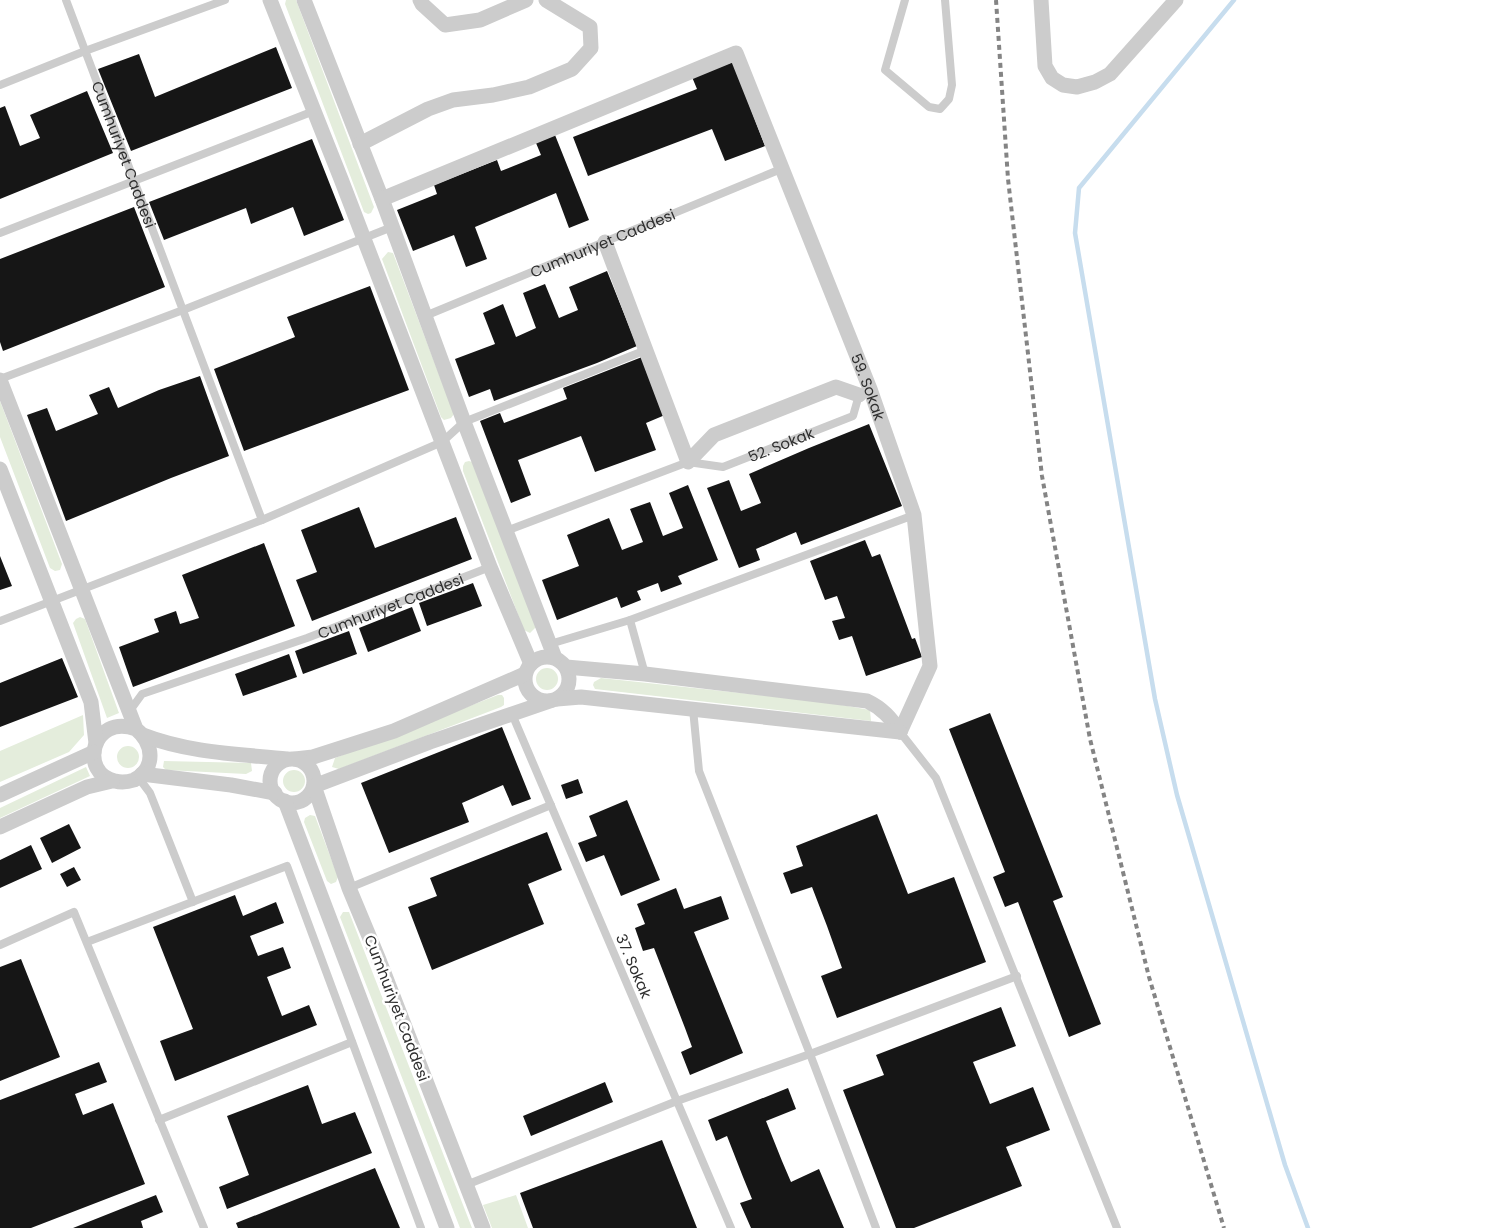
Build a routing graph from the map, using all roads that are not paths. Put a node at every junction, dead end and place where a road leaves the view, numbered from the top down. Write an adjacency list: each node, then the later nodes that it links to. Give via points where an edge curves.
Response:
1 (66, 0): 14 (lane, Cumhuriyet Caddesi)
2 (224, 0): 14 (lane)
3 (270, 0): 16 (street)
4 (304, 0): 17 (street)
5 (420, 0): 6 (street, via 445,25 480,20)
6 (526, 0)
7 (546, 0): 17 (street, via 590,27 591,48 572,69 529,87 453,100 428,109)
8 (905, 0): 9 (lane, via 885,70 929,107 940,109 949,99 952,85)
9 (945, 0)
10 (1041, 0): 13 (street, via 1045,66 1052,78 1063,85 1077,87 1110,74)
11 (1157, 0): 13 (street)
12 (1176, 0): 13 (street)
13 (1158, 20)
14 (85, 51): 15 (lane); 19 (lane, Cumhuriyet Caddesi)
15 (0, 85)
16 (314, 111): 19 (lane); 23 (street)
17 (360, 144): 20 (street)
18 (781, 169): 20 (street, 59. Sokak, via 736,53); 24 (lane, Cumhuriyet Caddesi); 29 (street, 59. Sokak)
19 (134, 181): 22 (lane); 25 (lane, Cumhuriyet Caddesi)
20 (382, 199): 21 (street)
21 (392, 226): 23 (lane); 26 (street)
22 (0, 233)
23 (364, 237): 25 (lane); 31 (street)
24 (606, 242): 26 (lane, Cumhuriyet Caddesi); 27 (street)
25 (183, 310): 28 (lane); 35 (lane, Cumhuriyet Caddesi)
26 (425, 316): 30 (street)
27 (646, 350): 30 (lane); 32 (street)
28 (0, 380): 38 (street)
29 (865, 392): 32 (street, 52. Sokak, via 836,387 714,435); 32 (lane, 52. Sokak, via 853,416 723,466); 34 (street, 59. Sokak)
30 (464, 422): 31 (lane); 36 (street)
31 (442, 442): 35 (lane); 37 (street)
32 (688, 462): 36 (lane, 52. Sokak)
33 (0, 469): 39 (street)
34 (914, 515): 40 (lane); 50 (street, 59. Sokak, via 930,666)
35 (262, 520): 38 (lane)
36 (506, 531): 42 (street)
37 (490, 567): 43 (street); 47 (lane, Cumhuriyet Caddesi, via 307,638 142,694)
38 (82, 590): 39 (lane); 47 (street)
39 (52, 601): 41 (lane); 51 (street, via 91,702)
40 (630, 620): 42 (lane); 44 (lane)
41 (0, 621)
42 (557, 656): 43 (street, via 540,658); 44 (street); 45 (street, via 569,682 563,695)
43 (528, 669): 45 (street, via 525,681 531,694 536,699); 52 (street, via 394,731 313,757)
44 (645, 674): 50 (street, via 867,701 879,706)
45 (554, 700): 46 (street, via 581,697); 48 (street)
46 (693, 709): 50 (street); 66 (lane, via 699,771)
47 (129, 712): 49 (street)
48 (512, 714): 55 (street); 58 (lane, 37. Sokak)
49 (140, 732): 51 (street, via 127,726 108,729); 52 (street, via 166,744); 53 (street, via 150,753 149,762)
50 (900, 732): 64 (lane, via 936,778)
51 (95, 748): 54 (street, via 94,761 98,770); 56 (street)
52 (291, 759): 55 (street, via 308,765); 57 (street, via 272,773 271,787)
53 (140, 776): 54 (street, via 130,782); 57 (street, via 232,785); 61 (lane, via 150,793)
54 (112, 781): 59 (street, via 87,788)
55 (314, 786): 57 (street, via 306,798 292,803); 60 (street, Cumhuriyet Caddesi)
56 (0, 795)
57 (280, 797): 72 (street, Cumhuriyet Caddesi)
58 (551, 805): 60 (lane); 67 (lane, 37. Sokak)
59 (0, 827)
60 (349, 888): 69 (street, Cumhuriyet Caddesi)
61 (193, 902): 62 (lane); 65 (lane, via 287,866)
62 (86, 942): 63 (lane, via 74,912); 68 (lane)
63 (0, 945)
64 (1017, 976): 66 (lane); 76 (lane)
65 (352, 1042): 68 (lane); 71 (lane)
66 (810, 1054): 67 (lane); 75 (lane)
67 (677, 1100): 69 (lane); 74 (lane, 37. Sokak)
68 (159, 1120): 70 (lane)
69 (466, 1185): 73 (street, Cumhuriyet Caddesi)
70 (204, 1228)
71 (421, 1228)
72 (447, 1228)
73 (483, 1228)
74 (731, 1228)
75 (876, 1228)
76 (1117, 1228)

